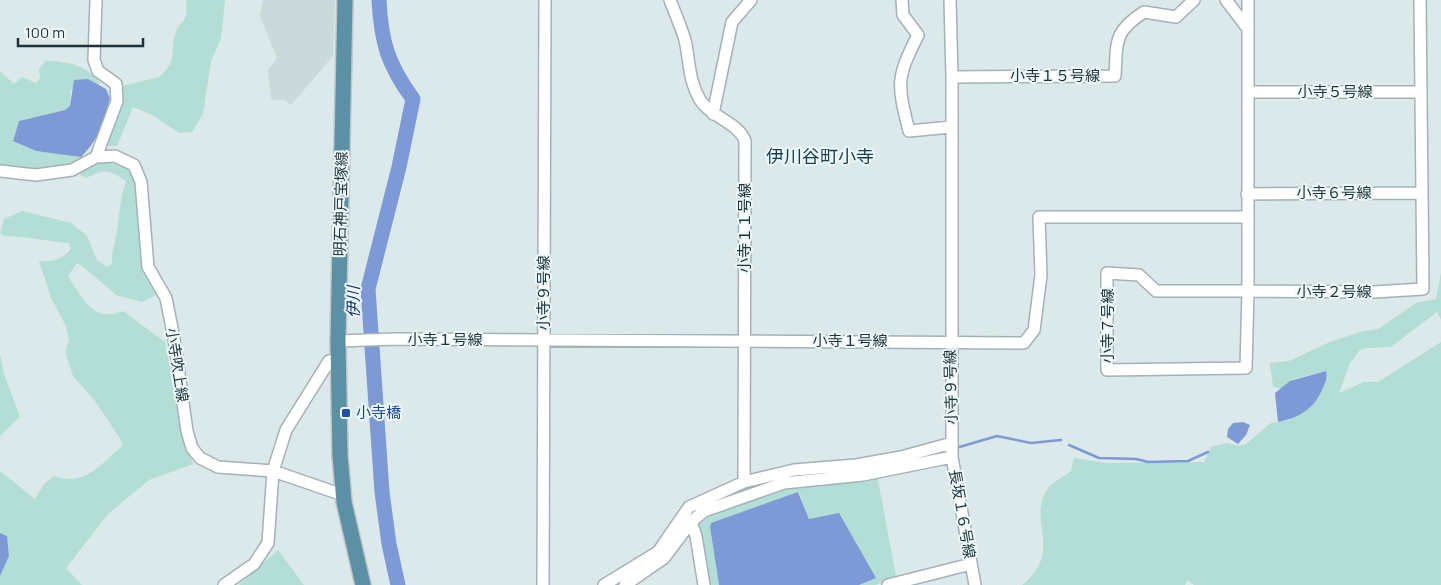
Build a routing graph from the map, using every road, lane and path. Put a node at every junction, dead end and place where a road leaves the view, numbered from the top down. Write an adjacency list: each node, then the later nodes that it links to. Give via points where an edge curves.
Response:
1 (96, 0): 18 (street, via 94,60 98,71 116,84 117,101)
2 (345, 0): 26 (main road, 明石神戸宝塚線)
3 (545, 0): 24 (street, 小寺９号線)
4 (670, 0): 16 (street, 小寺１１号線, via 685,41 692,81 701,100)
5 (751, 0): 16 (street, via 732,22)
6 (902, 0): 17 (street, via 903,15 918,35 902,67 899,87 909,131)
7 (950, 0): 13 (street, 小寺９号線)
8 (1194, 0): 13 (street, 小寺１５号線, via 1176,17 1144,12 1125,24 1117,41 1115,76)
9 (1226, 0): 12 (street)
10 (1248, 0): 12 (street)
11 (1420, 0): 15 (street, 小寺２号線)
12 (1248, 29): 14 (street)
13 (952, 77): 17 (street, 小寺９号線)
14 (1248, 92): 15 (street, 小寺５号線); 21 (street)
15 (1421, 92): 20 (street, 小寺２号線)
16 (713, 114): 25 (street, 小寺１１号線, via 743,135 745,141)
17 (951, 127): 27 (street, 小寺９号線)
18 (96, 157): 19 (street, via 72,170 36,175); 31 (street, 小寺吹上線, via 115,156 134,165 141,182 148,267 166,298 192,448 200,458 218,467)
19 (0, 171)
20 (1421, 192): 21 (street, 小寺６号線); 23 (street, 小寺２号線, via 1422,289)
21 (1246, 194): 22 (street)
22 (1246, 217): 23 (street); 27 (street, 小寺１号線, via 1039,217 1041,275 1034,330 1024,343)
23 (1248, 292): 23 (street, 小寺７号線, via 1156,290 1139,276 1108,273 1107,370 1246,368)
24 (544, 340): 25 (street, 小寺１号線); 26 (street, 小寺１号線); 39 (street, 小寺９号線)
25 (744, 340): 27 (street, 小寺１号線); 33 (street, 小寺１１号線)
26 (344, 341): 28 (main road, 明石神戸宝塚線)
27 (950, 342): 29 (street, 小寺９号線)
28 (338, 361): 31 (street, via 329,361 286,430); 34 (main road, 明石神戸宝塚線)
29 (952, 443): 30 (street, 長坂１６号線); 32 (street, 小寺９号線, via 901,457)
30 (952, 457): 32 (street, via 863,475); 36 (street, 長坂１６号線)
31 (272, 471): 34 (street, 小寺吹上線); 37 (street, via 268,543 254,564)
32 (807, 474): 33 (street, 小寺９号線); 35 (street, via 704,511)
33 (744, 482): 40 (street, 小寺９号線, via 689,506 658,552)
34 (343, 495): 38 (main road, 明石神戸宝塚線)
35 (691, 522): 41 (street, via 664,558); 42 (street)
36 (971, 564): 43 (street); 44 (street, 長坂１６号線)
37 (224, 585)
38 (363, 585)
39 (543, 585)
40 (604, 585)
41 (625, 585)
42 (704, 585)
43 (888, 585)
44 (975, 585)

